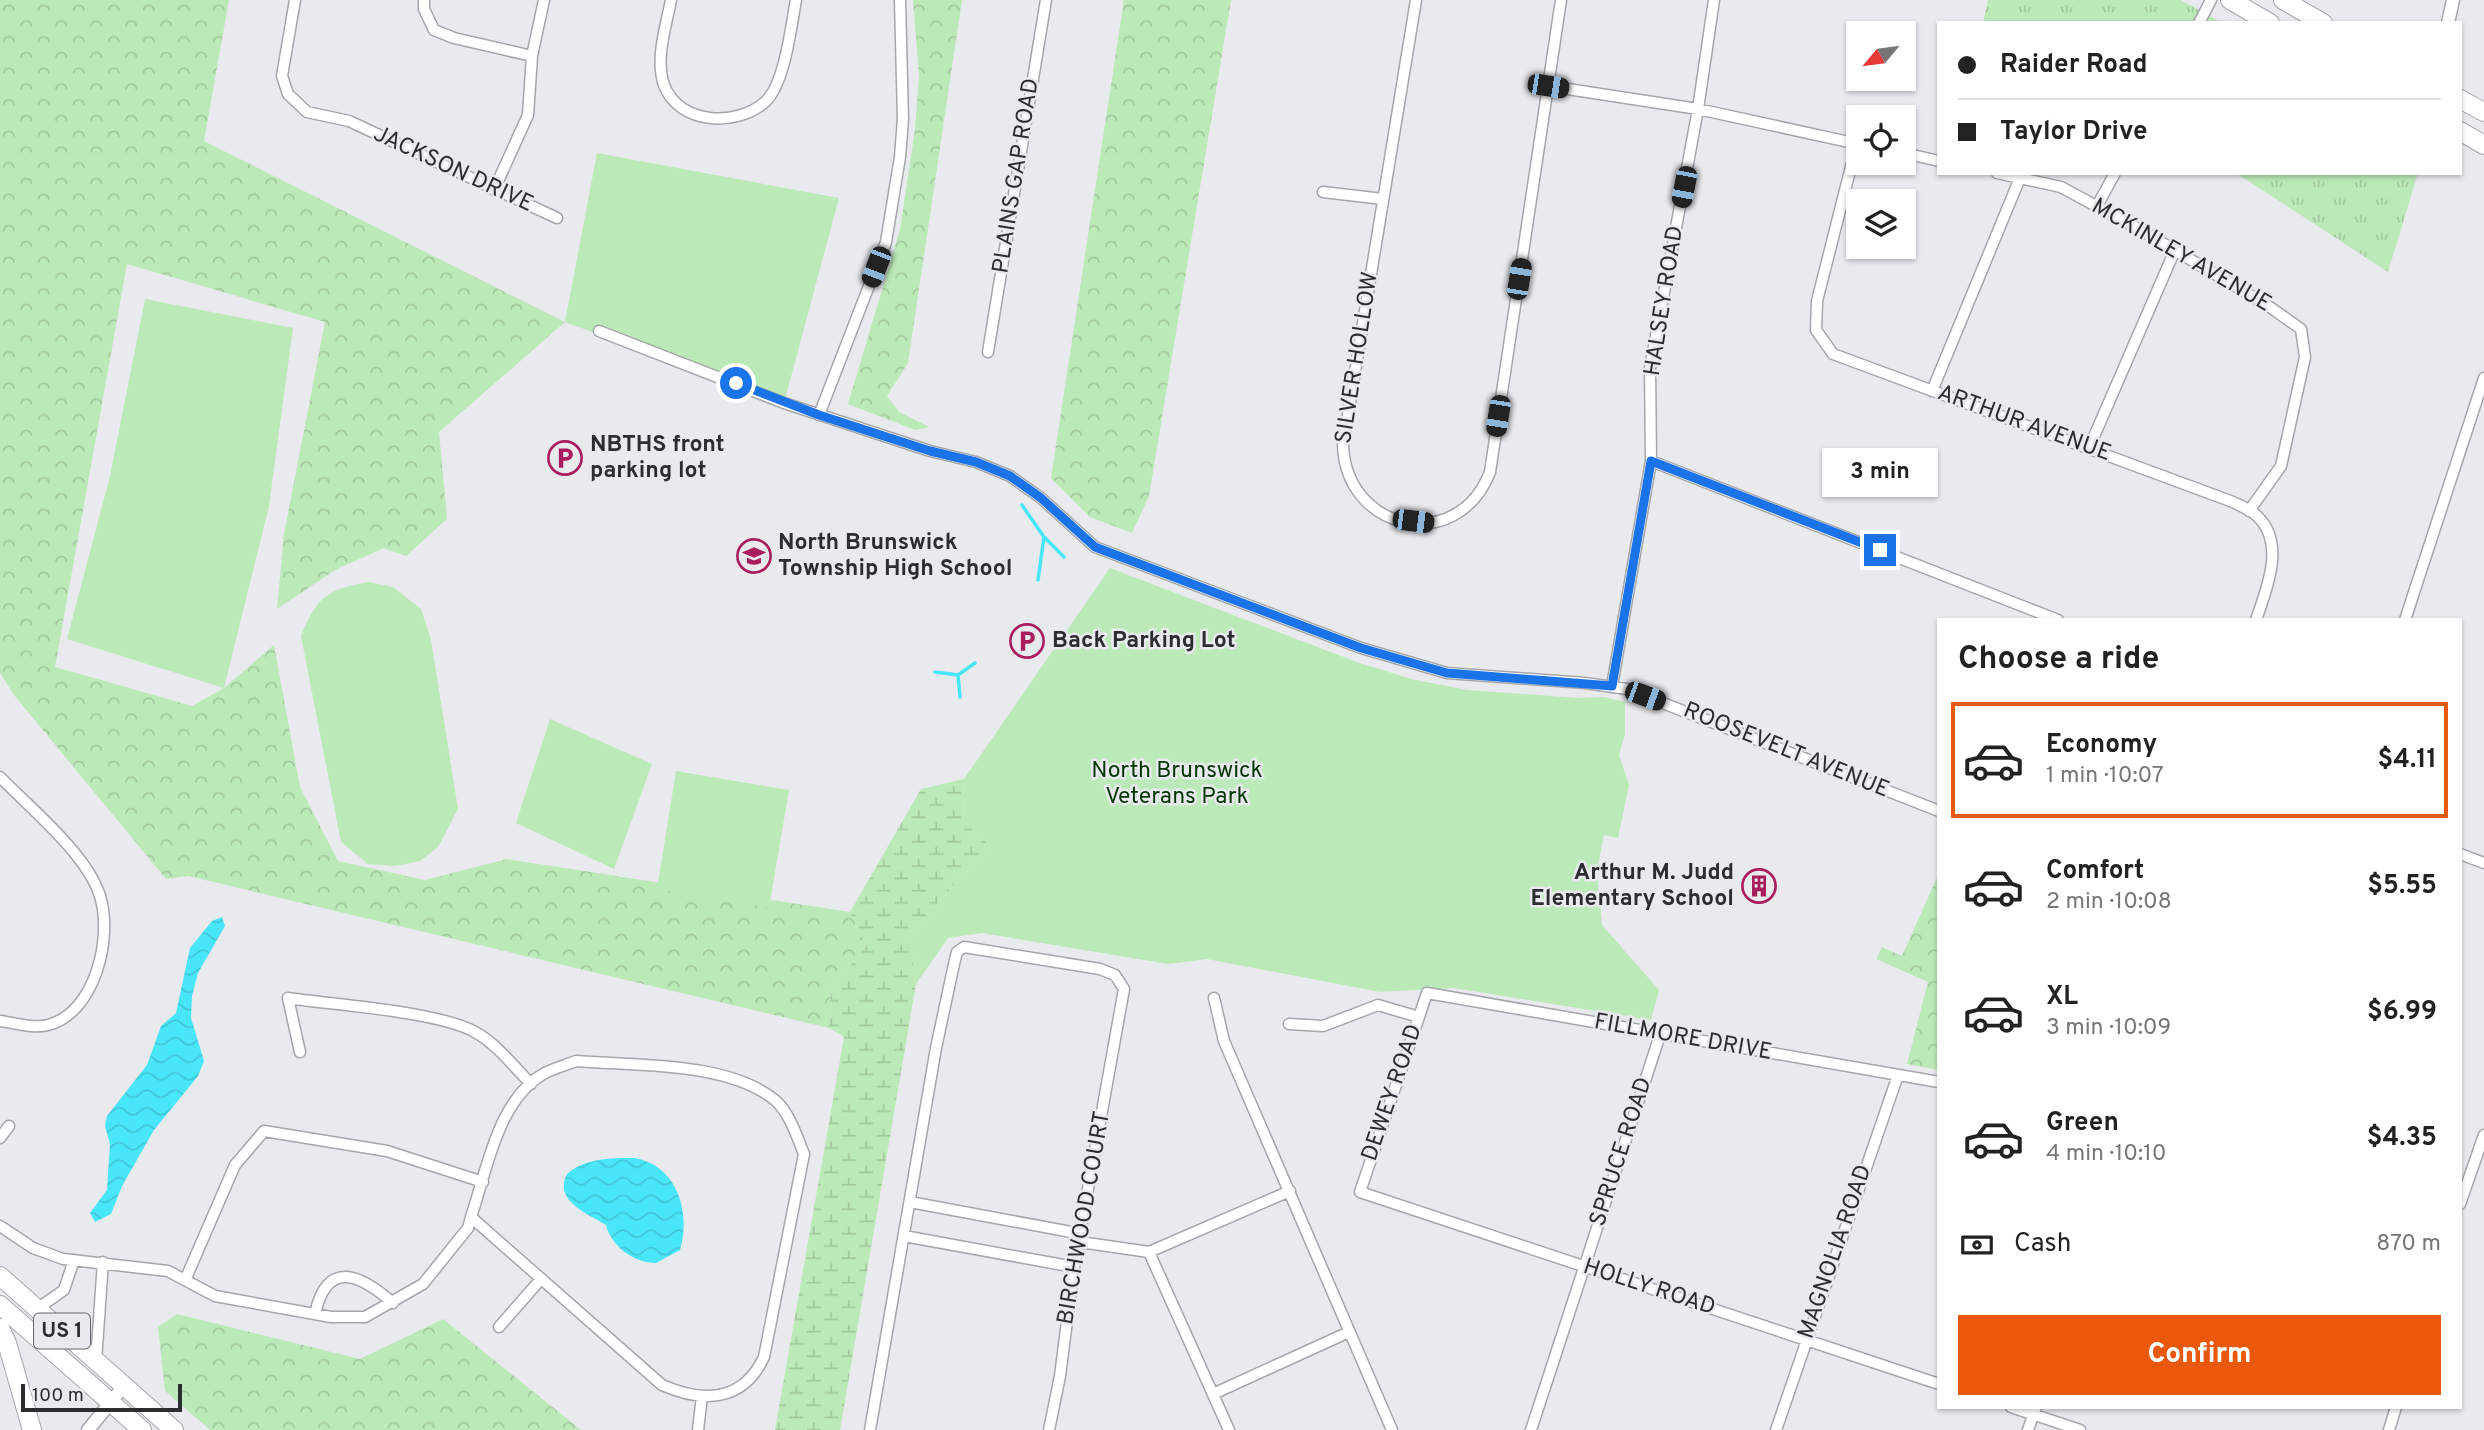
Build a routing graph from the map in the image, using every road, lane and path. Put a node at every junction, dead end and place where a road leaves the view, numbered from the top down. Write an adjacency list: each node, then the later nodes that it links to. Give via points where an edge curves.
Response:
1 (295, 0): 33 (street, JACKSON DRIVE, via 282,76 288,94 307,112 349,121)
2 (424, 0): 19 (street, via 435,30)
3 (544, 0): 19 (street)
4 (671, 0): 5 (street, via 662,48 664,85 676,104 705,118 728,120 766,102 784,67)
5 (796, 0)
6 (900, 0): 43 (street, via 903,120 886,242)
7 (1046, 0): 40 (street, PLAINS GAP ROAD)
8 (1416, 0): 35 (street, SILVER HOLLOW)
9 (1560, 0): 20 (street, SILVER HOLLOW)
10 (1714, 0): 22 (street, HALSEY ROAD)
11 (2211, 0): 15 (street)
12 (2230, 0): 16 (highway)
13 (2283, 0): 17 (highway)
14 (2453, 0): 18 (street)
15 (2200, 21)
16 (2267, 21)
17 (2320, 21)
18 (2448, 21)
19 (532, 56): 33 (street, via 528,115)
20 (1548, 86): 22 (street); 35 (street, SILVER HOLLOW, via 1490,472 1482,493 1459,514 1432,523 1394,519 1367,506 1344,466 1343,445)
21 (2462, 100): 23 (highway)
22 (1698, 109): 25 (street); 45 (street, HALSEY ROAD, via 1650,368)
23 (2484, 112)
24 (2462, 132): 26 (highway)
25 (1846, 140)
26 (2484, 145)
27 (1916, 156): 28 (street)
28 (1937, 161)
29 (1849, 175): 42 (street, ARTHUR AVENUE, via 1816,301 1816,330 1833,354)
30 (2006, 175): 32 (street, MCKINLEY AVENUE)
31 (2114, 175): 36 (street)
32 (2020, 178): 36 (street, MCKINLEY AVENUE, via 2061,187); 42 (street)
33 (495, 190): 37 (street, JACKSON DRIVE)
34 (1323, 192): 35 (street)
35 (1383, 198)
36 (2097, 206): 38 (street, MCKINLEY AVENUE)
37 (557, 218)
38 (2175, 250): 44 (street); 46 (street, MCKINLEY AVENUE, via 2301,329 2305,357 2281,466)
39 (599, 331): 43 (street, ROOSEVELT AVENUE)
40 (988, 352)
41 (2484, 378): 49 (street)
42 (1933, 391): 44 (street, ARTHUR AVENUE)
43 (819, 415): 50 (street, ROOSEVELT AVENUE, via 1010,476 1095,547 1413,665 1508,680)
44 (2089, 448): 46 (street, ARTHUR AVENUE)
45 (1651, 461): 47 (street); 50 (street, HALSEY ROAD)
46 (2249, 511): 48 (street, via 2265,526 2272,544 2268,586)
47 (2053, 618)
48 (2257, 618)
49 (2406, 618)
50 (1612, 686): 52 (street, ROOSEVELT AVENUE, via 1682,709)
51 (0, 776): 58 (street, via 75,856 100,896 104,921 90,988 76,1008 63,1020 46,1026)
52 (1937, 810)
53 (2462, 855): 54 (street)
54 (2484, 863)
55 (1427, 993): 57 (street, DEWEY ROAD); 60 (street, FILLMORE DRIVE)
56 (1214, 998): 69 (street, via 1224,1041)
57 (1419, 1017): 59 (street, via 1378,1005 1324,1027); 70 (street, DEWEY ROAD)
58 (0, 1021)
59 (1289, 1024)
60 (1660, 1035): 62 (street, FILLMORE DRIVE); 81 (street, SPRUCE ROAD)
61 (300, 1052): 64 (street, via 288,998 432,1018 465,1027 491,1044)
62 (1898, 1075): 63 (street, FILLMORE DRIVE); 92 (street, MAGNOLIA ROAD)
63 (1937, 1082)
64 (531, 1084): 68 (street, via 506,1112); 97 (street, via 576,1061 698,1071 750,1084 778,1103 793,1127 804,1154 764,1357 755,1375 740,1388)
65 (9, 1126): 67 (street)
66 (2484, 1135): 71 (street)
67 (0, 1138)
68 (483, 1182): 73 (street); 83 (street, via 387,1152 264,1131 235,1165)
69 (1290, 1191): 77 (street); 91 (street)
70 (1360, 1192): 81 (street, HOLLY ROAD)
71 (2462, 1198)
72 (910, 1202): 75 (street); 76 (street); 76 (street, BIRCHWOOD COURT, via 957,953 964,947 984,948 1100,969 1122,984 1123,1007)
73 (471, 1217): 84 (street); 85 (street, via 468,1228 424,1284)
74 (0, 1226): 78 (street, via 41,1252)
75 (904, 1236): 80 (street); 106 (street)
76 (1081, 1238): 77 (street); 80 (street, BIRCHWOOD COURT)
77 (1149, 1252): 96 (street)
78 (75, 1260): 79 (street); 87 (street, via 64,1290)
79 (103, 1262): 83 (street); 93 (street)
80 (1074, 1267): 107 (street, BIRCHWOOD COURT)
81 (1584, 1267): 92 (street, HOLLY ROAD); 110 (street, SPRUCE ROAD)
82 (0, 1276): 87 (highway, US 1)
83 (186, 1278): 88 (street, via 215,1296)
84 (541, 1279): 89 (street); 97 (street, via 653,1378 684,1394)
85 (393, 1303): 88 (street, via 365,1317); 88 (street, via 370,1283 349,1275 334,1279 320,1294)
86 (0, 1305): 98 (highway, US 1)
87 (37, 1309): 93 (highway, US 1)
88 (315, 1314)
89 (499, 1327)
90 (0, 1328): 101 (highway)
91 (1349, 1332): 96 (street); 109 (street)
92 (1805, 1340): 94 (street, HOLLY ROAD); 111 (street, MAGNOLIA ROAD)
93 (96, 1361): 95 (highway, US 1)
94 (1937, 1383)
95 (124, 1387): 98 (street); 104 (highway, US 1)
96 (1213, 1394): 108 (street)
97 (702, 1396): 105 (street)
98 (111, 1402): 102 (street); 103 (highway, US 1)
99 (2395, 1409): 114 (street)
100 (2034, 1411): 112 (street); 113 (street)
101 (32, 1430)
102 (88, 1430)
103 (142, 1430)
104 (174, 1430)
105 (698, 1430)
106 (870, 1430)
107 (1049, 1430)
108 (1229, 1430)
109 (1391, 1430)
110 (1531, 1430)
111 (1776, 1430)
112 (2028, 1430)
113 (2081, 1430)
114 (2389, 1430)

